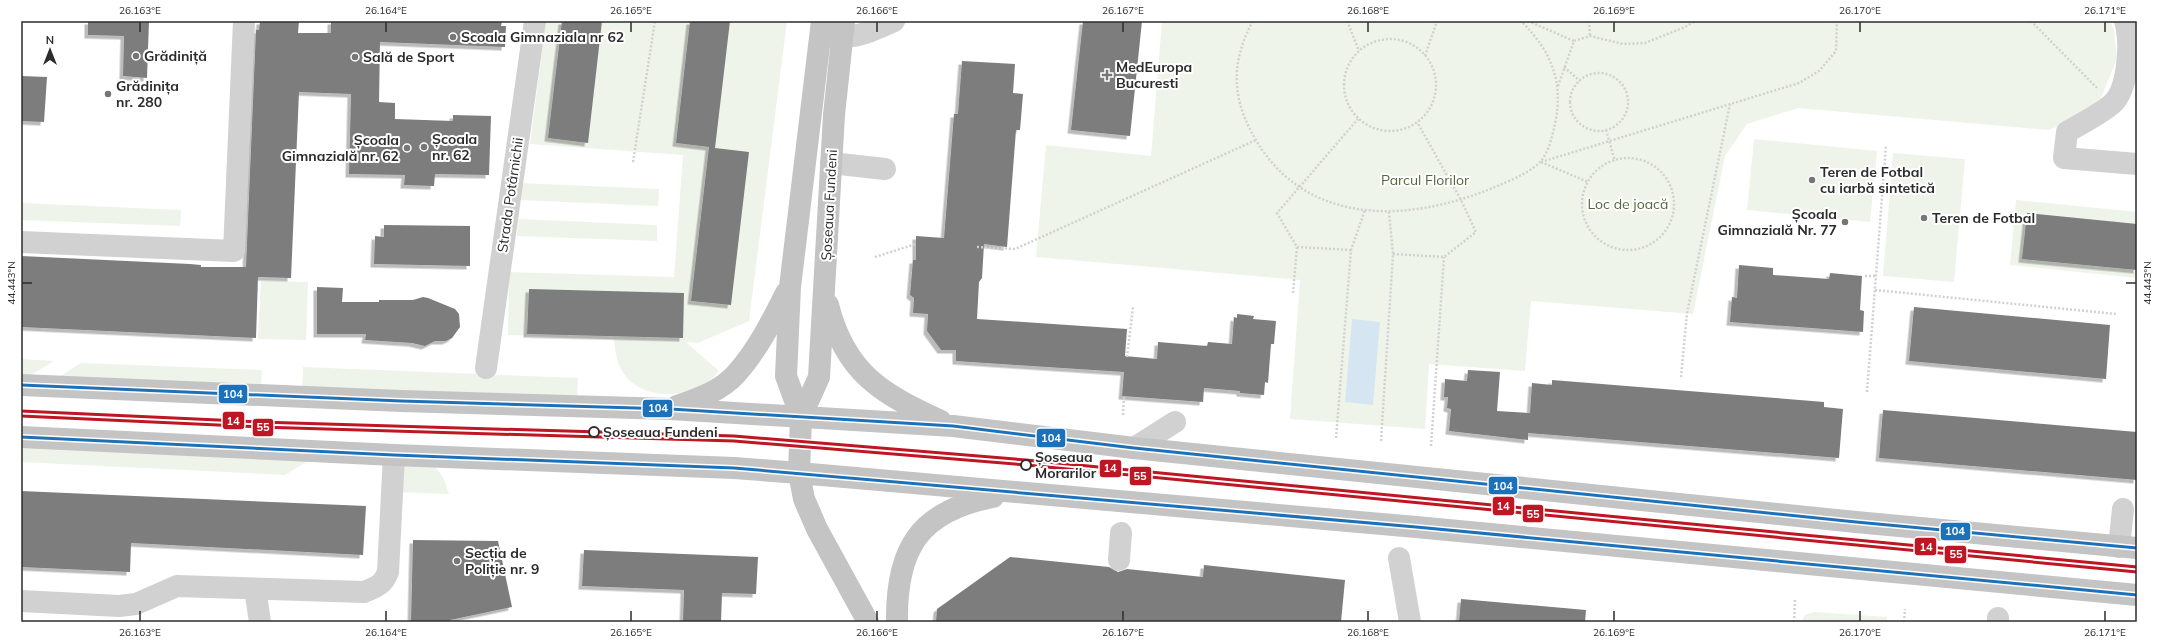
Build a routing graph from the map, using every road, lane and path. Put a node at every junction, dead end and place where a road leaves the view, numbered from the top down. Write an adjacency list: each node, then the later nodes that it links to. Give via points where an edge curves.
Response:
1 (244, 21): 43 (street, via 234,251)
2 (535, 21): 60 (street, Strada Potârnichii)
3 (655, 21): 33 (path)
4 (894, 21): 16 (street, via 864,34)
5 (1253, 21): 29 (path, via 1244,37 1236,85 1243,116)
6 (1347, 21): 19 (path)
7 (1437, 21): 20 (path)
8 (1521, 21): 23 (path, via 1536,36 1547,54)
9 (1528, 21): 18 (path)
10 (1589, 21): 17 (path)
11 (1695, 21): 17 (path, via 1645,43 1623,44)
12 (1837, 21): 24 (path, via 1836,51 1820,71 1799,83)
13 (2031, 21): 25 (path)
14 (2125, 21): 25 (street, via 2128,31 2126,73 2121,91)
15 (821, 28): 16 (street); 53 (main road, Șoseaua Fundeni)
16 (844, 30): 35 (main road, Șoseaua Fundeni)
17 (1590, 36): 18 (path)
18 (1574, 42): 21 (path)
19 (1359, 51): 20 (path, via 1372,43 1386,39 1400,40 1414,46); 26 (path, via 1344,77 1344,92 1349,106)
20 (1425, 56): 27 (path, via 1433,69 1436,83 1434,98 1427,112)
21 (1564, 66): 22 (path); 23 (path)
22 (1580, 81): 28 (path, via 1572,93 1570,102 1575,118 1585,128 1593,131); 28 (path, via 1592,74 1602,73 1619,81 1625,88 1628,97 1625,115 1620,123)
23 (1558, 86): 34 (path, via 1558,111 1554,129)
24 (1730, 104): 30 (path); 61 (path, via 1687,314)
25 (2113, 104): 36 (street, via 2067,132 2064,158)
26 (1358, 119): 27 (path, via 1372,127 1387,131 1403,129); 39 (path)
27 (1417, 122): 40 (path)
28 (1606, 130): 30 (path)
29 (1256, 140): 39 (path, via 1270,162); 45 (path, via 1015,249)
30 (1609, 140): 32 (path); 34 (path)
31 (1886, 145): 52 (path)
32 (1615, 161): 38 (path, via 1598,170); 38 (path, via 1639,160 1652,165 1664,175 1671,188 1674,202 1672,217 1666,231 1655,241 1641,248 1625,250 1610,247 1597,238 1588,226 1583,211 1583,196)
33 (634, 162)
34 (1540, 162): 38 (path); 40 (path, via 1520,175)
35 (831, 163): 37 (street); 55 (main road, Șoseaua Fundeni)
36 (2137, 164)
37 (885, 169)
38 (1588, 182)
39 (1300, 188): 41 (path, via 1329,202); 46 (path, via 1277,213)
40 (1460, 200): 42 (path, via 1432,208); 50 (path, via 1476,232)
41 (1365, 210): 42 (path); 47 (path)
42 (1388, 212): 48 (path)
43 (21, 242)
44 (916, 244): 49 (path)
45 (977, 247)
46 (1297, 247): 47 (path); 56 (path)
47 (1351, 250): 71 (path)
48 (1393, 254): 50 (path); 72 (path)
49 (875, 256)
50 (1444, 257): 73 (path)
51 (1865, 276): 52 (path)
52 (1876, 276): 54 (path)
53 (790, 287): 65 (main road, via 770,324 735,375 710,392); 67 (main road, Șoseaua Fundeni, via 786,376)
54 (1874, 290): 58 (path); 63 (path)
55 (825, 292): 67 (main road, Șoseaua Fundeni, via 819,377); 69 (main road, via 831,319 840,340 867,379 889,395)
56 (1293, 292)
57 (1134, 307): 59 (path)
58 (2116, 314)
59 (1127, 357)
60 (486, 368)
61 (1681, 377)
62 (21, 385): 65 (main road)
63 (1867, 392)
64 (1124, 396): 66 (path)
65 (670, 409): 67 (main road)
66 (1123, 415)
67 (801, 417): 69 (main road); 76 (main road)
68 (1175, 422): 74 (street)
69 (953, 426): 74 (main road)
70 (21, 437): 75 (main road)
71 (1336, 438)
72 (1381, 441)
73 (1431, 446)
74 (1134, 448): 80 (main road)
75 (394, 456): 76 (main road, via 734,468); 83 (street, via 388,572 385,581 364,592)
76 (799, 473): 77 (main road); 90 (main road, via 801,491 808,510)
77 (1015, 493): 84 (main road, via 1424,528); 91 (main road, via 960,505 926,526 905,560)
78 (2123, 509): 80 (street)
79 (1122, 533): 82 (street)
80 (2128, 548)
81 (1399, 558): 92 (street)
82 (1119, 560)
83 (255, 588): 88 (street, via 177,586 136,604); 89 (street)
84 (2137, 595)
85 (1795, 600): 93 (path)
86 (21, 602): 88 (street)
87 (1905, 609): 94 (path)
88 (57, 613)
89 (260, 622)
90 (868, 622)
91 (897, 622)
92 (1410, 622)
93 (1794, 622)
94 (1904, 622)

